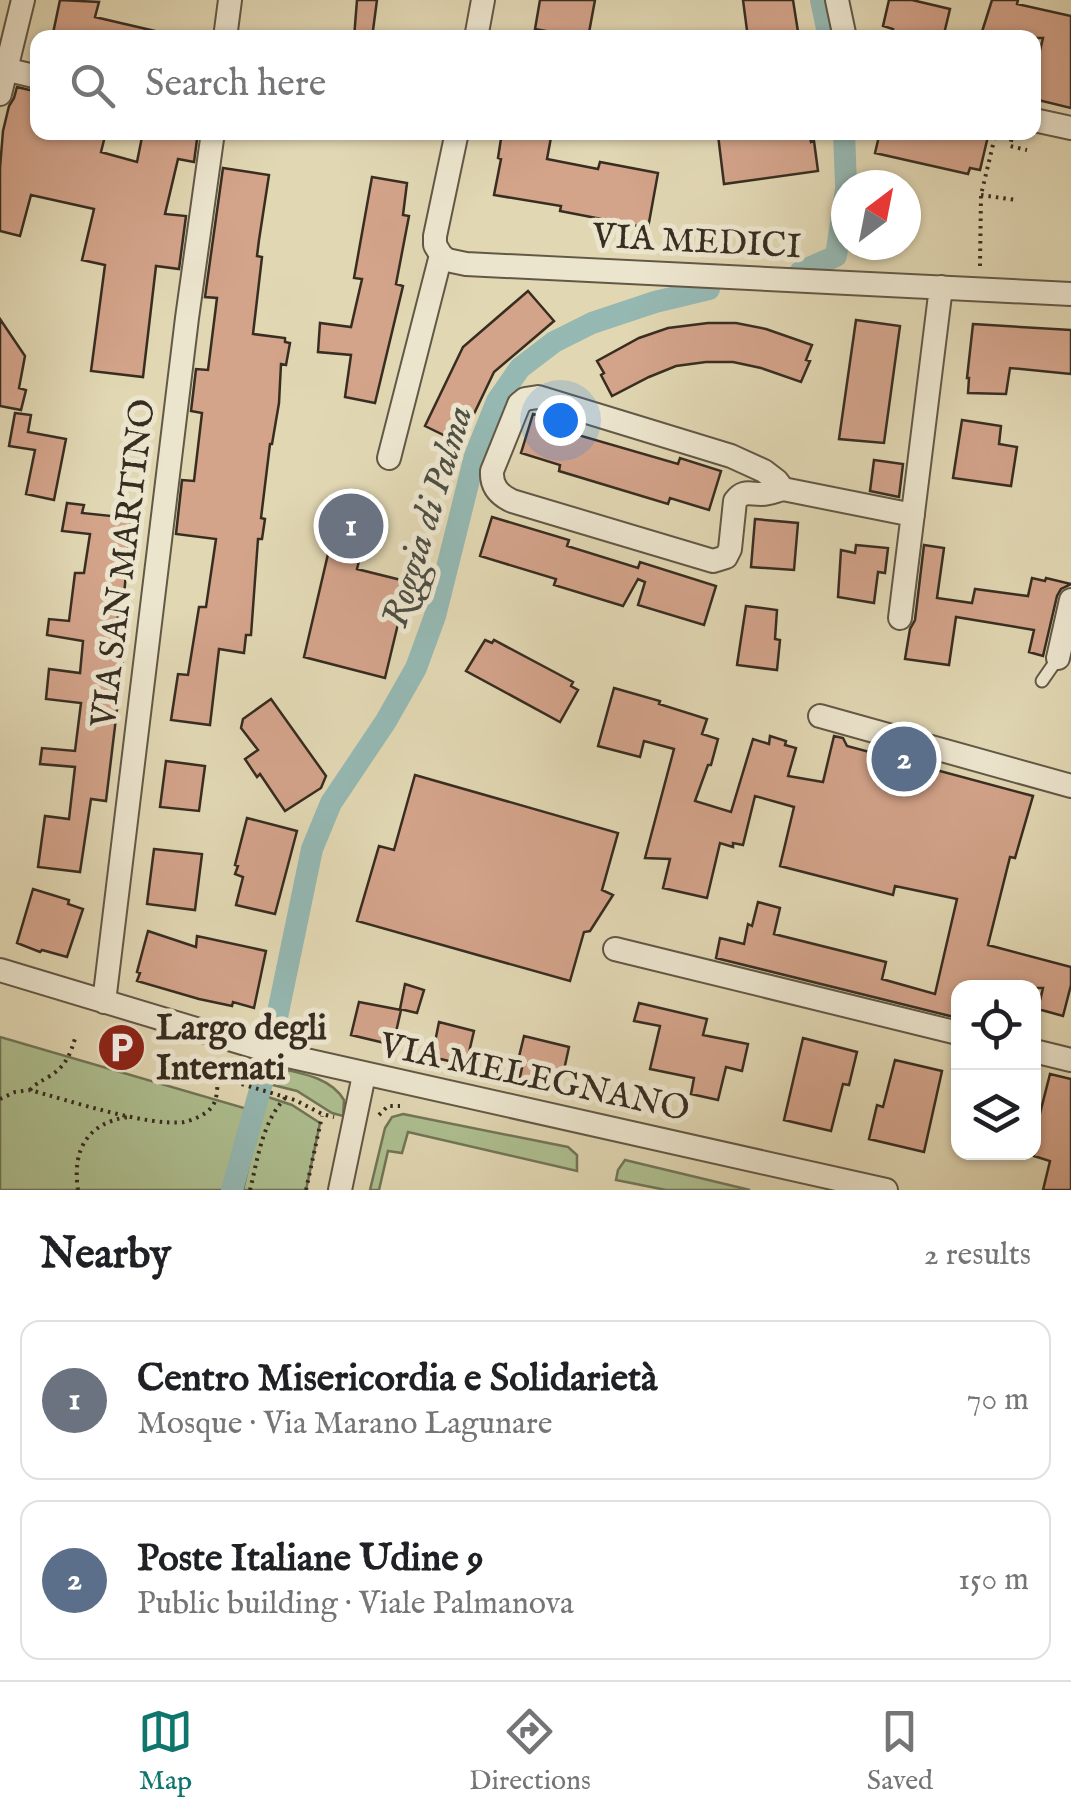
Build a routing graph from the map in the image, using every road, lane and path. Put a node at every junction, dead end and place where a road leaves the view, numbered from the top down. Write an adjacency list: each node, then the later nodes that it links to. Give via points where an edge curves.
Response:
1 (23, 0): 8 (street)
2 (230, 0): 5 (street)
3 (483, 0): 6 (street)
4 (837, 0): 7 (street)
5 (227, 30)
6 (477, 30)
7 (843, 30)
8 (3, 69): 9 (street); 10 (street)
9 (30, 75)
10 (0, 94)
11 (1041, 122): 12 (street)
12 (1071, 128)
13 (213, 140): 35 (street, VIA SAN MARTINO)
14 (454, 140): 20 (street, via 434,236)
15 (994, 140): 18 (path)
16 (1011, 140): 17 (path, via 1010,146)
17 (1026, 150)
18 (981, 195): 19 (path); 21 (path)
19 (1016, 200)
20 (441, 255): 22 (street, VIA MEDICI, via 466,264); 24 (street)
21 (980, 274)
22 (942, 287): 23 (street, VIA MEDICI); 26 (street)
23 (1071, 294)
24 (389, 458)
25 (782, 488): 25 (street, via 731,456 538,398 519,404 492,471 500,493 512,501 713,562 730,548 738,496); 26 (street)
26 (912, 516): 28 (street)
27 (1071, 600): 29 (street)
28 (900, 618)
29 (1058, 658): 30 (lane)
30 (1042, 681)
31 (820, 716): 32 (street)
32 (1071, 786)
33 (615, 949): 36 (street)
34 (0, 970): 35 (street, VIA MELEGNANO)
35 (104, 1002): 40 (street, VIA MELEGNANO)
36 (951, 1031)
37 (76, 1035): 41 (path, via 70,1057)
38 (1041, 1053): 39 (street)
39 (1071, 1060)
40 (364, 1075): 52 (street); 53 (street, VIA MELEGNANO)
41 (30, 1090): 43 (path); 46 (path)
42 (286, 1098): 45 (path); 46 (path, via 218,1077 211,1109 193,1120); 50 (path, via 271,1115)
43 (0, 1100)
44 (401, 1106): 48 (path, via 383,1109)
45 (322, 1114): 47 (path); 51 (path)
46 (132, 1116): 49 (path, via 90,1133 78,1161)
47 (343, 1120)
48 (375, 1126)
49 (78, 1190)
50 (250, 1190)
51 (306, 1190)
52 (340, 1190)
53 (886, 1190)

